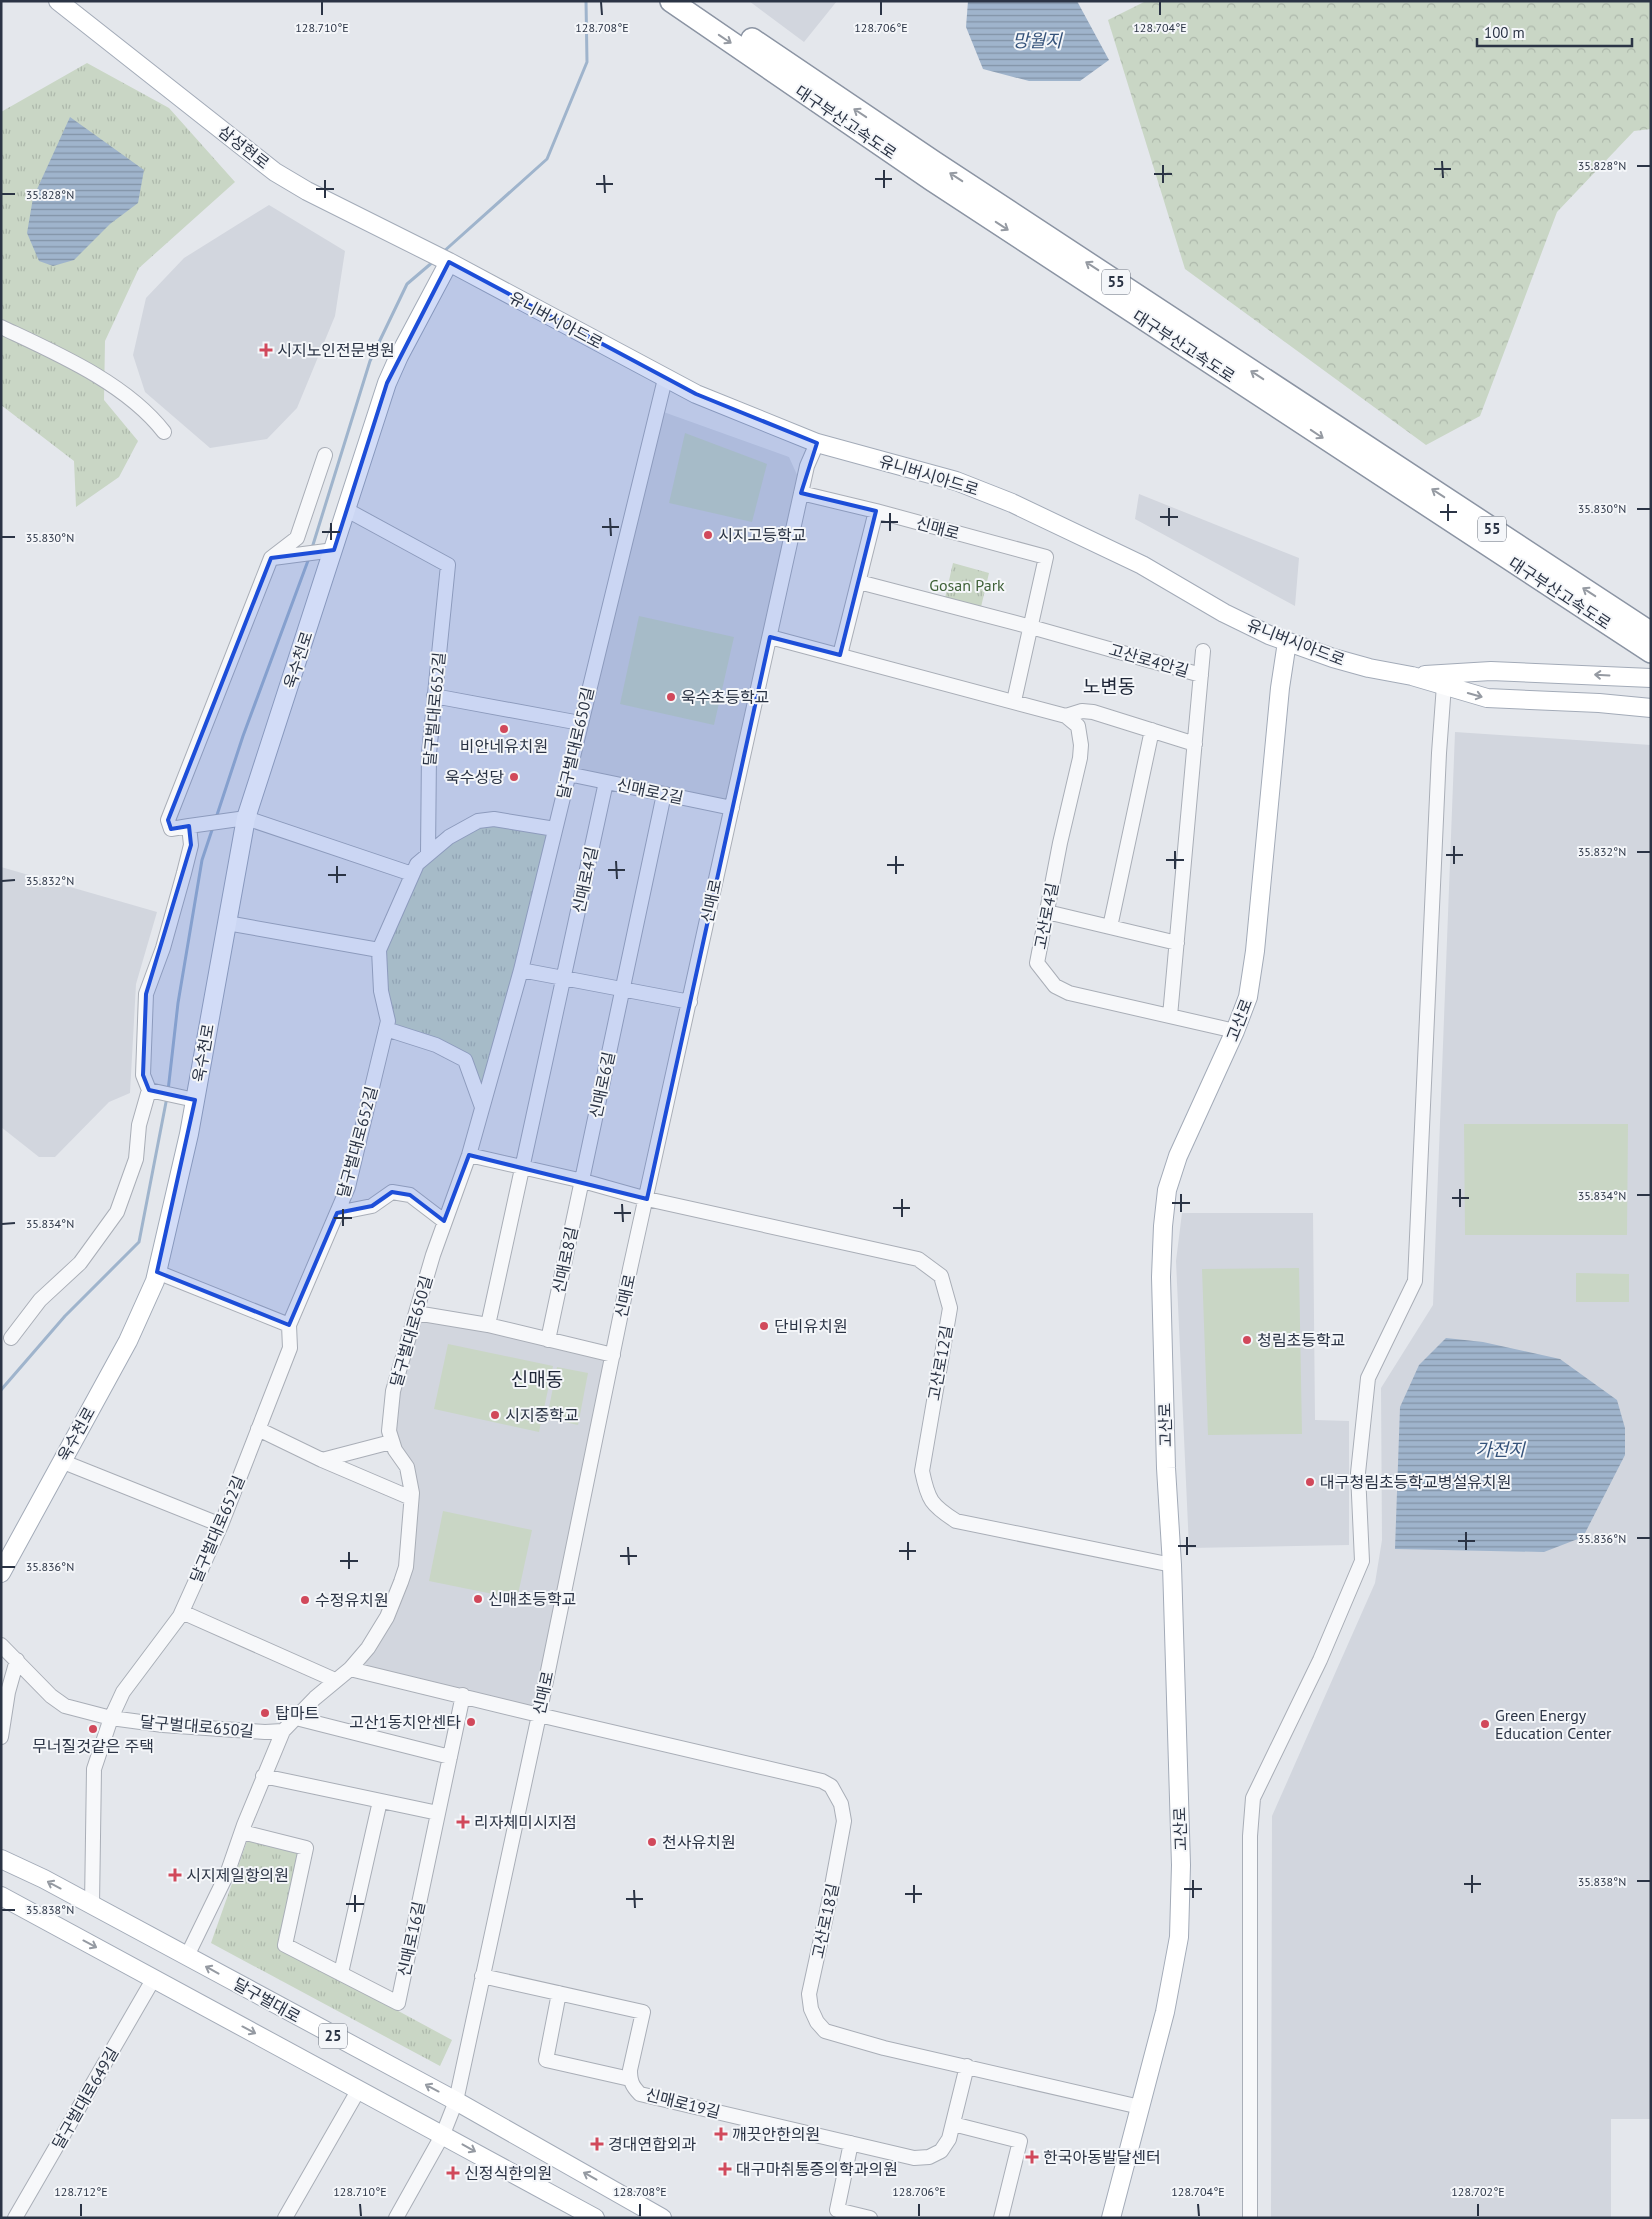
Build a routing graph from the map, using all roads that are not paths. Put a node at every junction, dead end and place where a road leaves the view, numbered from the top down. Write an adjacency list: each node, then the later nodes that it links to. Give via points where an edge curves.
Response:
1 (58, 1): 5 (main road, 삼성현로, via 275,172)
2 (671, 1): 4 (highway, 대구부산고속도로 / 55, one-way to 4)
3 (696, 1): 4 (highway, 대구부산고속도로 / 55, one-way to 3)
4 (899, 149): 10 (highway, 대구부산고속도로 / 55)
5 (449, 262): 7 (main road, 유니버시아드로); 13 (main road, 욱수천로, via 387,382)
6 (1, 327): 8 (street, via 57,354 119,390 152,416)
7 (665, 379): 9 (main road, 유니버시아드로); 35 (street, 달구벌대로650길)
8 (164, 432)
9 (817, 443): 12 (street, 신매로, via 807,466); 21 (main road, 유니버시아드로, via 956,481 1012,503 1142,565 1250,627)
10 (1351, 446): 19 (highway, 대구부산고속도로 / 55, one-way to 10); 23 (highway, 대구부산고속도로 / 55)
11 (325, 455): 16 (street, via 297,538)
12 (801, 493): 14 (street, 신매로); 20 (street, 신매로)
13 (347, 510): 15 (main road, 욱수천로); 29 (street, 달구벌대로652길, via 448,565)
14 (876, 511): 17 (street); 18 (street, 신매로, via 1046,557)
15 (334, 550): 16 (street); 42 (main road, 욱수천로)
16 (271, 558): 43 (street, via 168,820 171,829)
17 (858, 582): 18 (street, 고산로4안길); 24 (street)
18 (1031, 627): 25 (street, 고산로4안길); 30 (street)
19 (1651, 633)
20 (770, 637): 24 (street); 41 (street, 신매로)
21 (1287, 642): 26 (main road, 유니버시아드로, via 1369,668); 58 (main road, 고산로, via 1252,978)
22 (1203, 650): 25 (street)
23 (1651, 652)
24 (840, 655): 30 (street)
25 (1201, 674): 37 (street, 고산로4안길)
26 (1412, 676): 27 (main road, 유니버시아드로, one-way to 26, via 1491,671); 28 (main road, 유니버시아드로)
27 (1651, 678)
28 (1444, 685): 31 (main road, 유니버시아드로, one-way to 31, via 1487,698); 123 (street, via 1415,1281 1368,1378 1358,1473 1362,1560 1320,1660 1253,1798 1250,1836)
29 (434, 696): 35 (street); 45 (street, 달구벌대로652길, via 429,753)
30 (1014, 701): 34 (street)
31 (1600, 703): 32 (main road, 유니버시아드로); 33 (main road)
32 (1651, 708)
33 (1651, 714)
34 (1066, 716): 36 (street, via 1082,711 1093,712); 47 (street, 고산로4길, via 1078,726 1081,745)
35 (580, 723): 38 (street, 달구벌대로650길)
36 (1152, 730): 37 (street); 49 (street)
37 (1194, 744): 50 (street, 고산로4안길)
38 (568, 774): 39 (street, 신매로2길); 44 (street, 달구벌대로650길)
39 (606, 782): 40 (street, 신매로2길); 53 (street, 신매로4길)
40 (664, 794): 41 (street, 신매로2길); 54 (street)
41 (732, 808): 55 (street, 신매로)
42 (246, 818): 43 (street); 46 (street); 48 (main road, 욱수천로)
43 (189, 826): 59 (street, via 191,845 187,863 146,994 143,1075)
44 (555, 829): 45 (street, 달구벌대로652길, via 494,819 478,821); 52 (street, 달구벌대로650길)
45 (428, 854): 46 (street, 달구벌대로652길)
46 (412, 874): 51 (street, 달구벌대로652길)
47 (1047, 912): 49 (street); 56 (street, 고산로4길, via 1037,963 1055,986 1069,993)
48 (227, 923): 51 (street); 60 (main road, 욱수천로)
49 (1110, 927): 50 (street)
50 (1177, 943): 56 (street, 고산로4안길)
51 (378, 950): 57 (street, 달구벌대로652길, via 388,1021)
52 (521, 970): 53 (street); 61 (street, 달구벌대로650길)
53 (564, 978): 54 (street); 63 (street)
54 (622, 989): 55 (street); 64 (street, 신매로6길)
55 (690, 1002): 65 (street, 신매로)
56 (1170, 1016): 58 (street, 고산로4길)
57 (386, 1029): 61 (street, via 436,1045 465,1060); 66 (street, 달구벌대로652길, via 348,1187)
58 (1235, 1032): 81 (main road, 고산로, via 1178,1156 1167,1190 1161,1277)
59 (149, 1090): 60 (street); 72 (street, via 139,1125 136,1159 117,1212 80,1263 40,1300)
60 (195, 1100): 68 (main road, 욱수천로)
61 (482, 1107): 62 (street, 달구벌대로650길)
62 (469, 1155): 63 (street); 67 (street, 달구벌대로650길)
63 (521, 1168): 64 (street); 71 (street)
64 (583, 1181): 65 (street); 73 (street, 신매로8길)
65 (647, 1199): 74 (street, 신매로); 81 (street, 고산로12길, via 918,1259 941,1276 950,1308 922,1471 926,1494 938,1509 956,1521)
66 (337, 1213): 67 (street, via 372,1206 392,1192 410,1196); 70 (street, 달구벌대로652길)
67 (444, 1222): 69 (street, 달구벌대로650길)
68 (157, 1272): 70 (street); 78 (main road, 욱수천로, via 128,1341)
69 (416, 1313): 71 (street); 76 (street, 달구벌대로650길, via 393,1391 389,1415)
70 (289, 1325): 75 (street, 달구벌대로652길, via 290,1348)
71 (488, 1325): 73 (street)
72 (11, 1338)
73 (548, 1340): 74 (street)
74 (613, 1355): 89 (street, 신매로)
75 (258, 1429): 77 (street); 80 (street, 달구벌대로652길)
76 (391, 1442): 77 (street); 79 (street, 달구벌대로650길, via 407,1467)
77 (322, 1460): 79 (street)
78 (61, 1461): 80 (street); 82 (main road, 욱수천로)
79 (412, 1498): 86 (street, 달구벌대로650길, via 406,1568 401,1582 380,1631)
80 (220, 1525): 83 (street, 달구벌대로652길)
81 (1172, 1565): 111 (main road, 고산로, via 1181,1865 1179,1937 1165,2012)
82 (1, 1573)
83 (182, 1612): 87 (street); 90 (street, 달구벌대로652길, via 123,1692)
84 (1, 1645): 85 (street)
85 (17, 1660): 90 (street, via 57,1702); 93 (street)
86 (350, 1669): 87 (street, 달구벌대로650길); 88 (street)
87 (335, 1680): 91 (street, 달구벌대로650길)
88 (463, 1695): 89 (street); 94 (street, 신매로16길)
89 (539, 1715): 104 (street, 신매로); 107 (street, 고산로18길, via 822,1781 831,1786 841,1804 844,1820 809,1994 811,2010 825,2031)
90 (111, 1718): 92 (street, 달구벌대로650길, via 162,1725); 101 (street, 달구벌대로652길, via 94,1769)
91 (296, 1718): 92 (street, 달구벌대로650길); 94 (street)
92 (283, 1731): 95 (street, 달구벌대로650길)
93 (1, 1737)
94 (450, 1757): 97 (street, 신매로16길)
95 (263, 1776): 96 (street); 98 (street, 달구벌대로650길)
96 (380, 1801): 97 (street); 103 (street)
97 (438, 1813): 103 (street, 신매로16길, via 398,2003)
98 (242, 1832): 102 (street, 달구벌대로650길, via 227,1874); 103 (street, 신매로16길, via 306,1848 285,1945)
99 (1, 1859): 101 (main road, 달구벌대로 / 25, one-way to 99)
100 (1, 1896): 105 (main road, 25, one-way to 105)
101 (92, 1905): 102 (main road, 달구벌대로 / 25)
102 (187, 1956): 110 (main road, 달구벌대로 / 25, one-way to 102)
103 (341, 1973)
104 (482, 1976): 106 (street, 신매로19길); 110 (street, 신매로)
105 (154, 1978): 109 (main road, 25, one-way to 109); 115 (street, 달구벌대로649길)
106 (559, 1993): 108 (street, via 546,2060); 108 (street, 신매로19길, via 643,2012)
107 (967, 2066): 111 (street, 고산로18길); 112 (street, 신매로19길)
108 (630, 2079): 114 (street, 신매로19길, via 640,2094)
109 (359, 2089): 113 (main road, 25); 116 (street)
110 (456, 2101): 113 (street, 신매로); 119 (main road, 달구벌대로 / 25, one-way to 110)
111 (1140, 2107): 122 (main road, 고산로)
112 (953, 2124): 114 (street, 신매로19길, via 941,2151 930,2157 914,2158); 121 (street, via 1020,2141)
113 (443, 2134): 117 (street, 신매로); 118 (main road, 25, one-way to 118)
114 (851, 2143): 120 (street, via 837,2210)
115 (15, 2218)
116 (285, 2218)
117 (396, 2218)
118 (595, 2218)
119 (662, 2218)
120 (870, 2218)
121 (1001, 2218)
122 (1111, 2218)
123 (1250, 2218)

